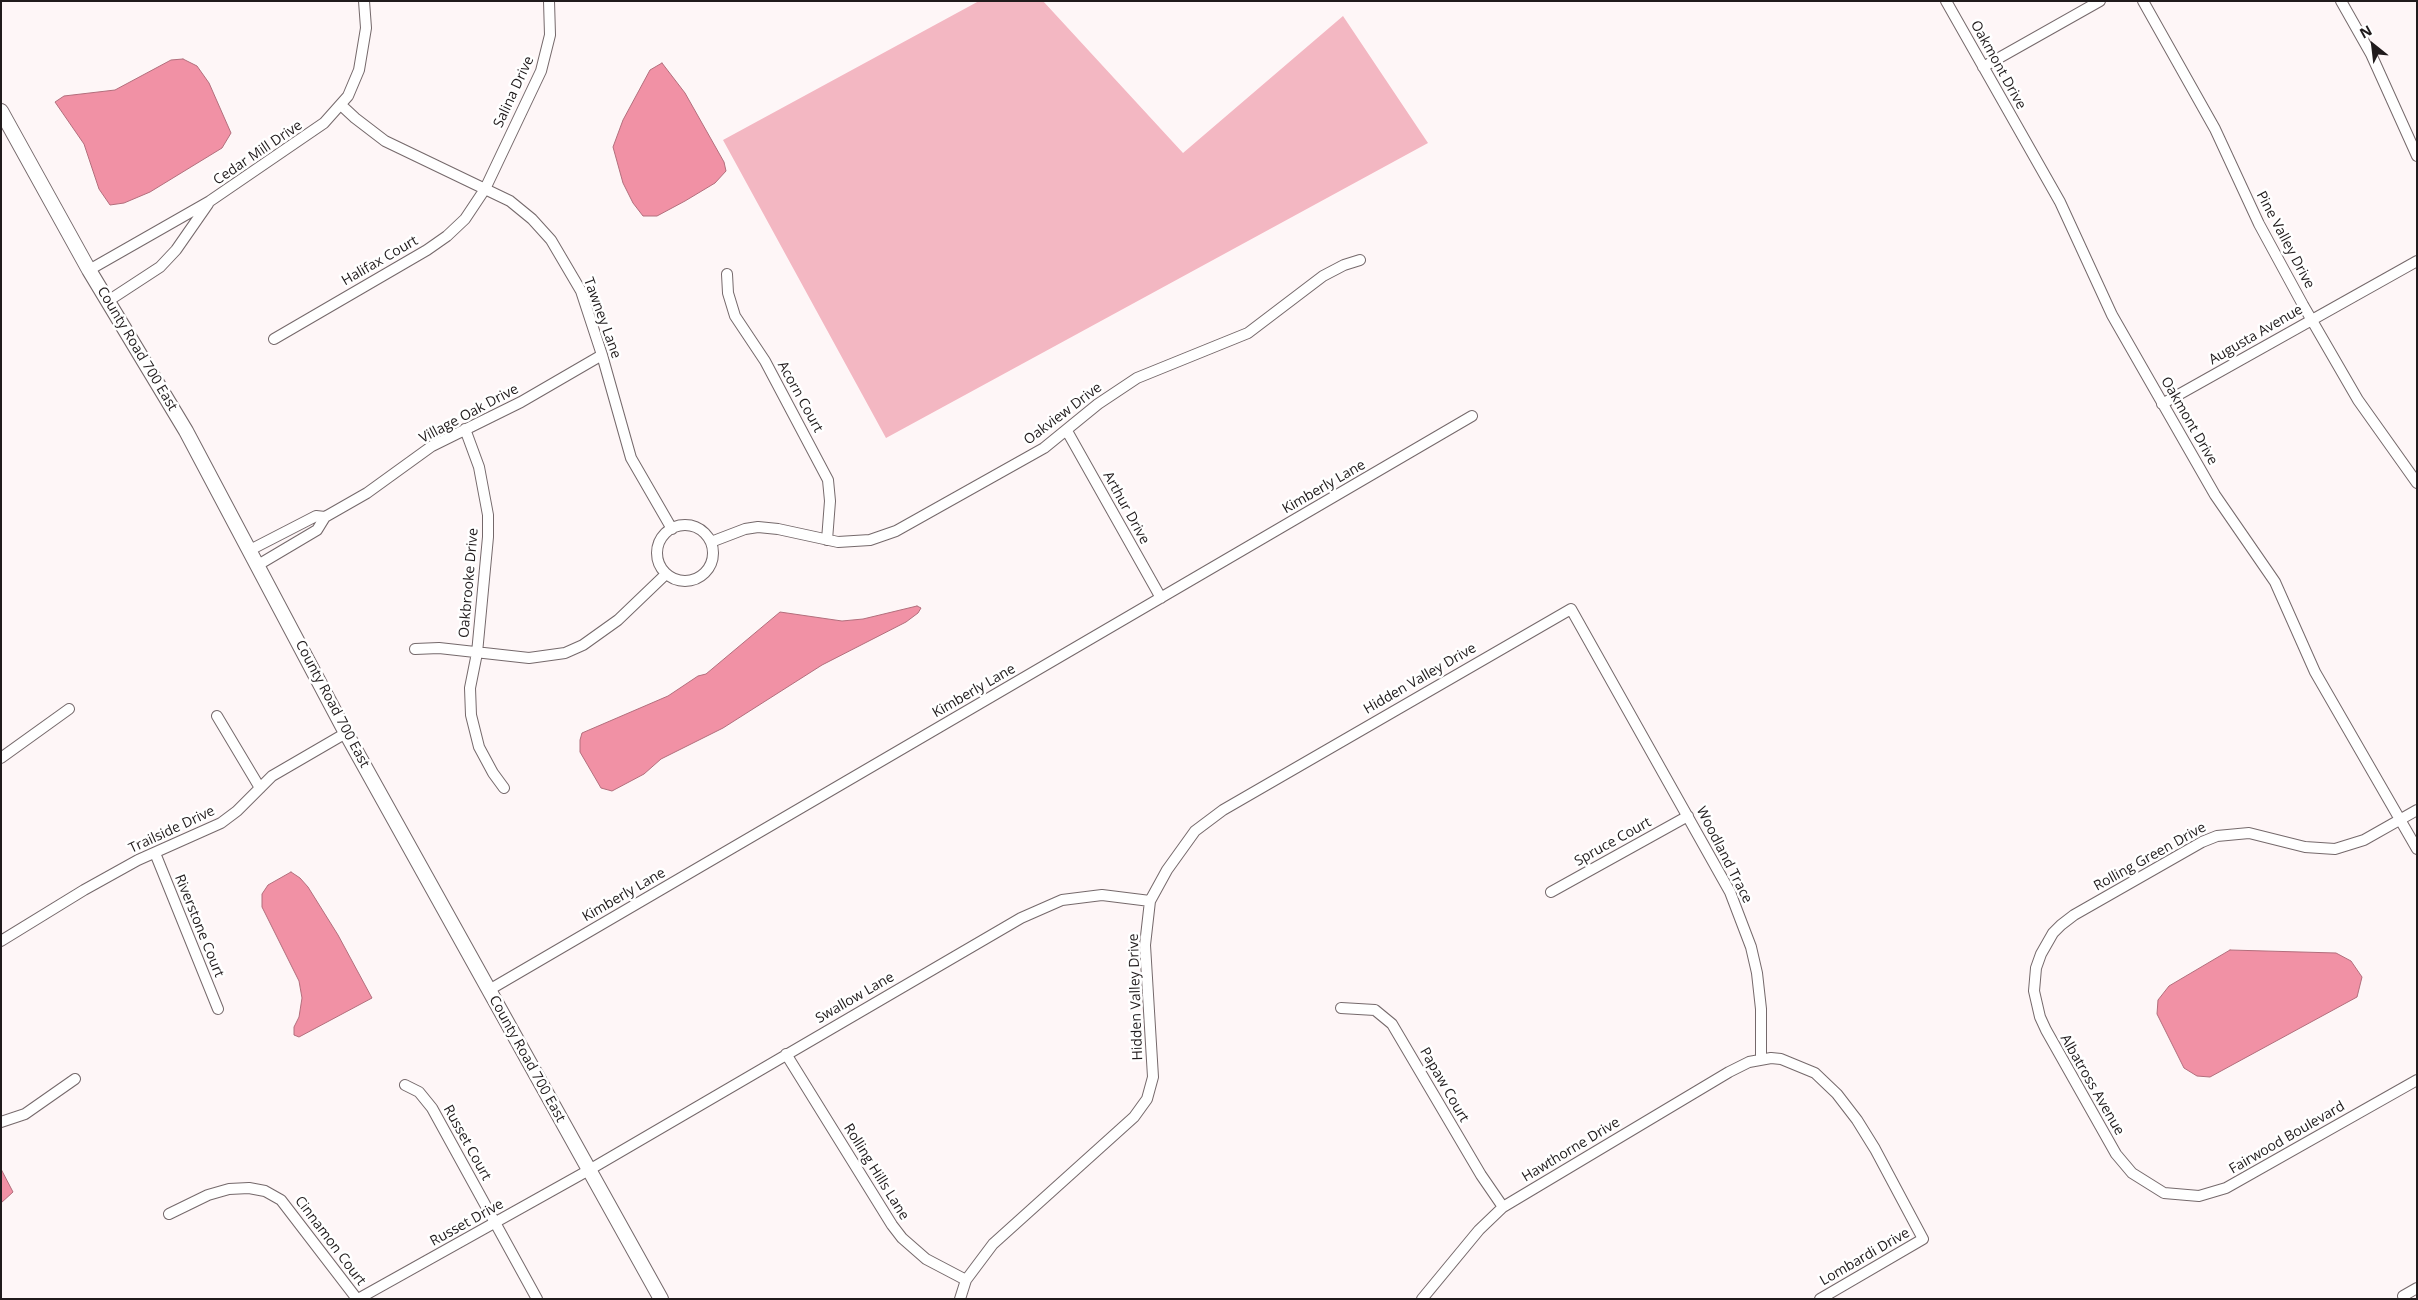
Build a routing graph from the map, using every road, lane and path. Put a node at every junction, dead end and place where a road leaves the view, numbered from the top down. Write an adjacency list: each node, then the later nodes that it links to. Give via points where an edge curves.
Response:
1 (364, 1): 8 (street, Cedar Mill Drive, via 366,28 362,56 354,83)
2 (549, 1): 11 (street, Salina Drive, via 550,35 545,59)
3 (1946, 1): 7 (street, Oakmont Drive)
4 (2100, 1): 7 (street)
5 (2143, 1): 18 (street, Pine Valley Drive, via 2215,129 2258,224)
6 (2341, 1): 10 (street, via 2371,54)
7 (1983, 67): 21 (street, Oakmont Drive, via 2060,202 2112,315)
8 (341, 105): 11 (street, Tawney Lane, via 385,141); 12 (street, Cedar Mill Drive, via 315,131)
9 (1, 110): 15 (main road, County Road 700 East)
10 (2417, 156)
11 (485, 189): 19 (street, Halifax Court, via 465,219 437,244); 20 (street, Tawney Lane, via 521,210 551,240 580,291)
12 (210, 201): 15 (street, Cedar Mill Drive); 17 (street, via 160,267)
13 (1360, 260): 24 (street, Oakview Drive, via 1330,272 1248,333 1137,378 1098,404)
14 (2417, 261): 18 (street, Augusta Avenue)
15 (89, 270): 17 (main road, County Road 700 East)
16 (727, 274): 28 (street, Acorn Court, via 728,293 735,316 765,361 828,480)
17 (108, 301): 30 (main road, County Road 700 East, via 186,432)
18 (2312, 319): 21 (street, Augusta Avenue); 25 (street, Pine Valley Drive, via 2358,400)
19 (274, 339)
20 (602, 355): 23 (street, Village Oak Drive, via 521,402); 27 (street, Tawney Lane, via 631,458)
21 (2162, 404): 45 (street, Oakmont Drive, via 2215,495 2275,582 2315,672)
22 (1472, 416): 33 (street, Kimberly Lane)
23 (466, 429): 26 (street, Village Oak Drive, via 432,446); 36 (street, Oakbrooke Drive, via 479,467 488,515 486,578)
24 (1067, 431): 28 (street, Oakview Drive, via 1024,460 896,531 870,540); 33 (street, Arthur Drive)
25 (2417, 483)
26 (325, 517): 30 (street, Village Oak Drive, via 316,516); 31 (street, Village Oak Drive, via 317,530)
27 (672, 529): 29 (street, via 690,526 699,529); 32 (street, via 660,542 658,550 658,559)
28 (827, 540): 29 (street, Oakview Drive, via 758,527)
29 (711, 542): 32 (street, via 712,561 701,576 683,581)
30 (250, 550): 31 (main road, County Road 700 East)
31 (258, 565): 39 (main road, County Road 700 East)
32 (666, 574): 36 (street, via 618,620 583,645 565,653 529,658)
33 (1161, 598): 52 (street, Kimberly Lane)
34 (1523, 636): 44 (street, Woodland Trace, via 1571,609); 49 (street, Hidden Valley Drive, via 1223,810 1195,831)
35 (416, 649): 36 (street, via 439,648)
36 (477, 653): 42 (street, Oakbrooke Drive, via 470,688 471,715 476,738)
37 (69, 708): 40 (street)
38 (217, 716): 41 (street)
39 (346, 733): 41 (street, Trailside Drive, via 272,776); 52 (main road, County Road 700 East)
40 (1, 758)
41 (260, 788): 47 (street, Trailside Drive, via 221,823)
42 (504, 788)
43 (2417, 810): 45 (street, Rolling Green Drive)
44 (1688, 816): 48 (street, Spruce Court); 56 (street, Woodland Trace, via 1730,892 1751,947 1761,1009)
45 (2399, 820): 46 (street, Oakmont Drive); 51 (street, Rolling Green Drive, via 2364,840 2335,849 2305,847 2249,833 2232,833 2209,839 2074,915 2053,933)
46 (2417, 849)
47 (155, 853): 50 (street, Trailside Drive, via 84,890); 54 (street, Riverstone Court)
48 (1551, 892)
49 (1150, 901): 55 (street, Swallow Lane, via 1102,895 1062,900 1040,909); 66 (street, Hidden Valley Drive, via 1145,945 1153,1077 1147,1099 1134,1117 993,1244)
50 (1, 941)
51 (2036, 968): 62 (street, Albatross Avenue, via 2034,992 2046,1030 2123,1164)
52 (490, 990): 61 (main road, County Road 700 East)
53 (1341, 1008): 63 (street, Papaw Court, via 1375,1010 1392,1024)
54 (218, 1009)
55 (786, 1054): 61 (street, Swallow Lane); 66 (street, Rolling Hills Lane, via 902,1238 926,1258)
56 (1760, 1059): 63 (street, Hawthorne Drive, via 1730,1072); 74 (street, Lombardi Drive, via 1781,1059 1815,1073 1826,1082 1857,1120 1923,1239)
57 (75, 1079): 60 (street, via 25,1114)
58 (2417, 1080): 62 (street, Fairwood Boulevard, via 2226,1188 2199,1196)
59 (405, 1085): 65 (street, Russet Court, via 419,1092 432,1108)
60 (1, 1122)
61 (589, 1170): 65 (street, Russet Drive); 71 (main road, County Road 700 East)
62 (2164, 1193)
63 (1503, 1207): 73 (street, Hawthorne Drive, via 1479,1230)
64 (169, 1214): 69 (street, Cinnamon Court, via 208,1195 249,1188 265,1191 281,1200)
65 (496, 1222): 69 (street, Russet Drive); 70 (street, Russet Court)
66 (966, 1280): 72 (street, Hidden Valley Drive)
67 (2417, 1288): 68 (street)
68 (2403, 1296)
69 (357, 1299)
70 (537, 1299)
71 (661, 1299)
72 (960, 1299)
73 (1422, 1299)
74 (1820, 1299)

